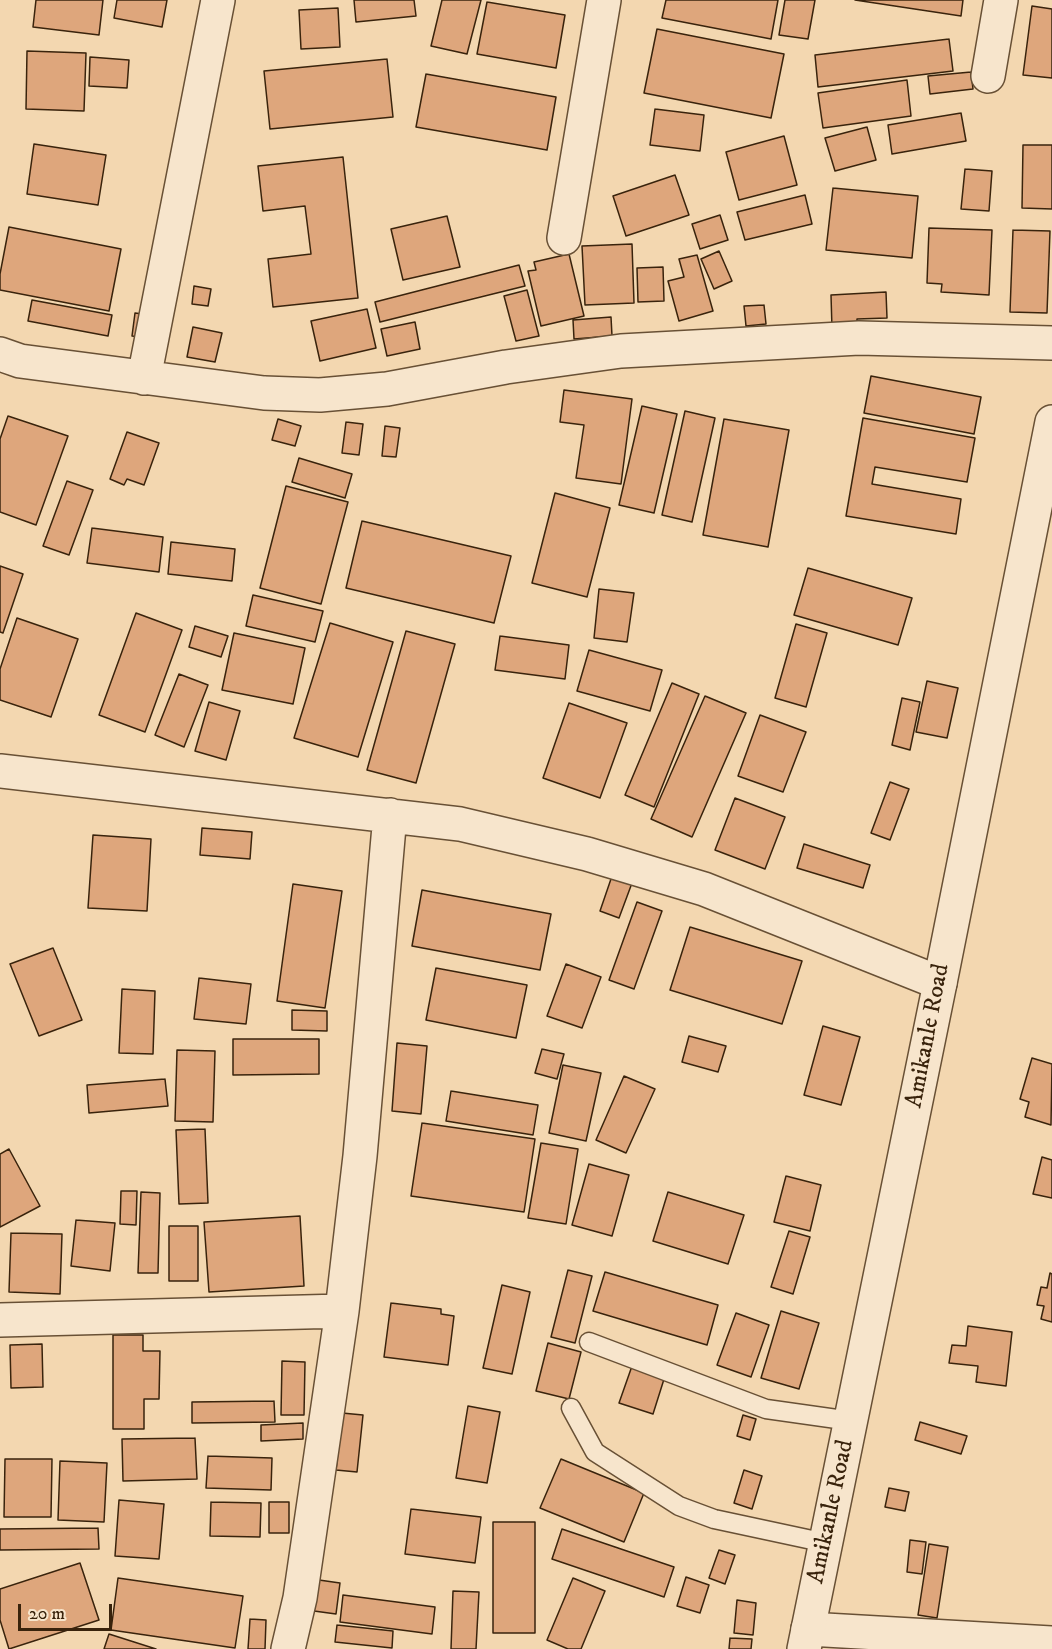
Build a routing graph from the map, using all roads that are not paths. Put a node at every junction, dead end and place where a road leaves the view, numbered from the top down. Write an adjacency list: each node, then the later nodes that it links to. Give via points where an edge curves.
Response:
1 (218, 0): 8 (street)
2 (604, 0): 5 (street)
3 (1001, 0): 4 (street)
4 (988, 76)
5 (564, 238)
6 (1052, 343): 8 (street, via 859,338 621,351 387,389 320,395 264,393)
7 (0, 354): 8 (street, via 20,361)
8 (144, 378)
9 (1052, 422): 12 (street, Amikanle Road)
10 (0, 771): 11 (street)
11 (390, 815): 12 (street, via 460,824 587,854 704,889); 13 (street)
12 (940, 983): 17 (street, Amikanle Road)
13 (342, 1311): 14 (street); 21 (street, via 300,1598)
14 (0, 1320)
15 (590, 1342): 17 (lane, via 766,1409)
16 (571, 1408): 18 (lane, via 595,1452 679,1506 714,1520)
17 (851, 1421): 18 (street, Amikanle Road)
18 (826, 1543): 19 (street, Amikanle Road)
19 (806, 1639): 20 (street)
20 (1052, 1643)
21 (288, 1649)

